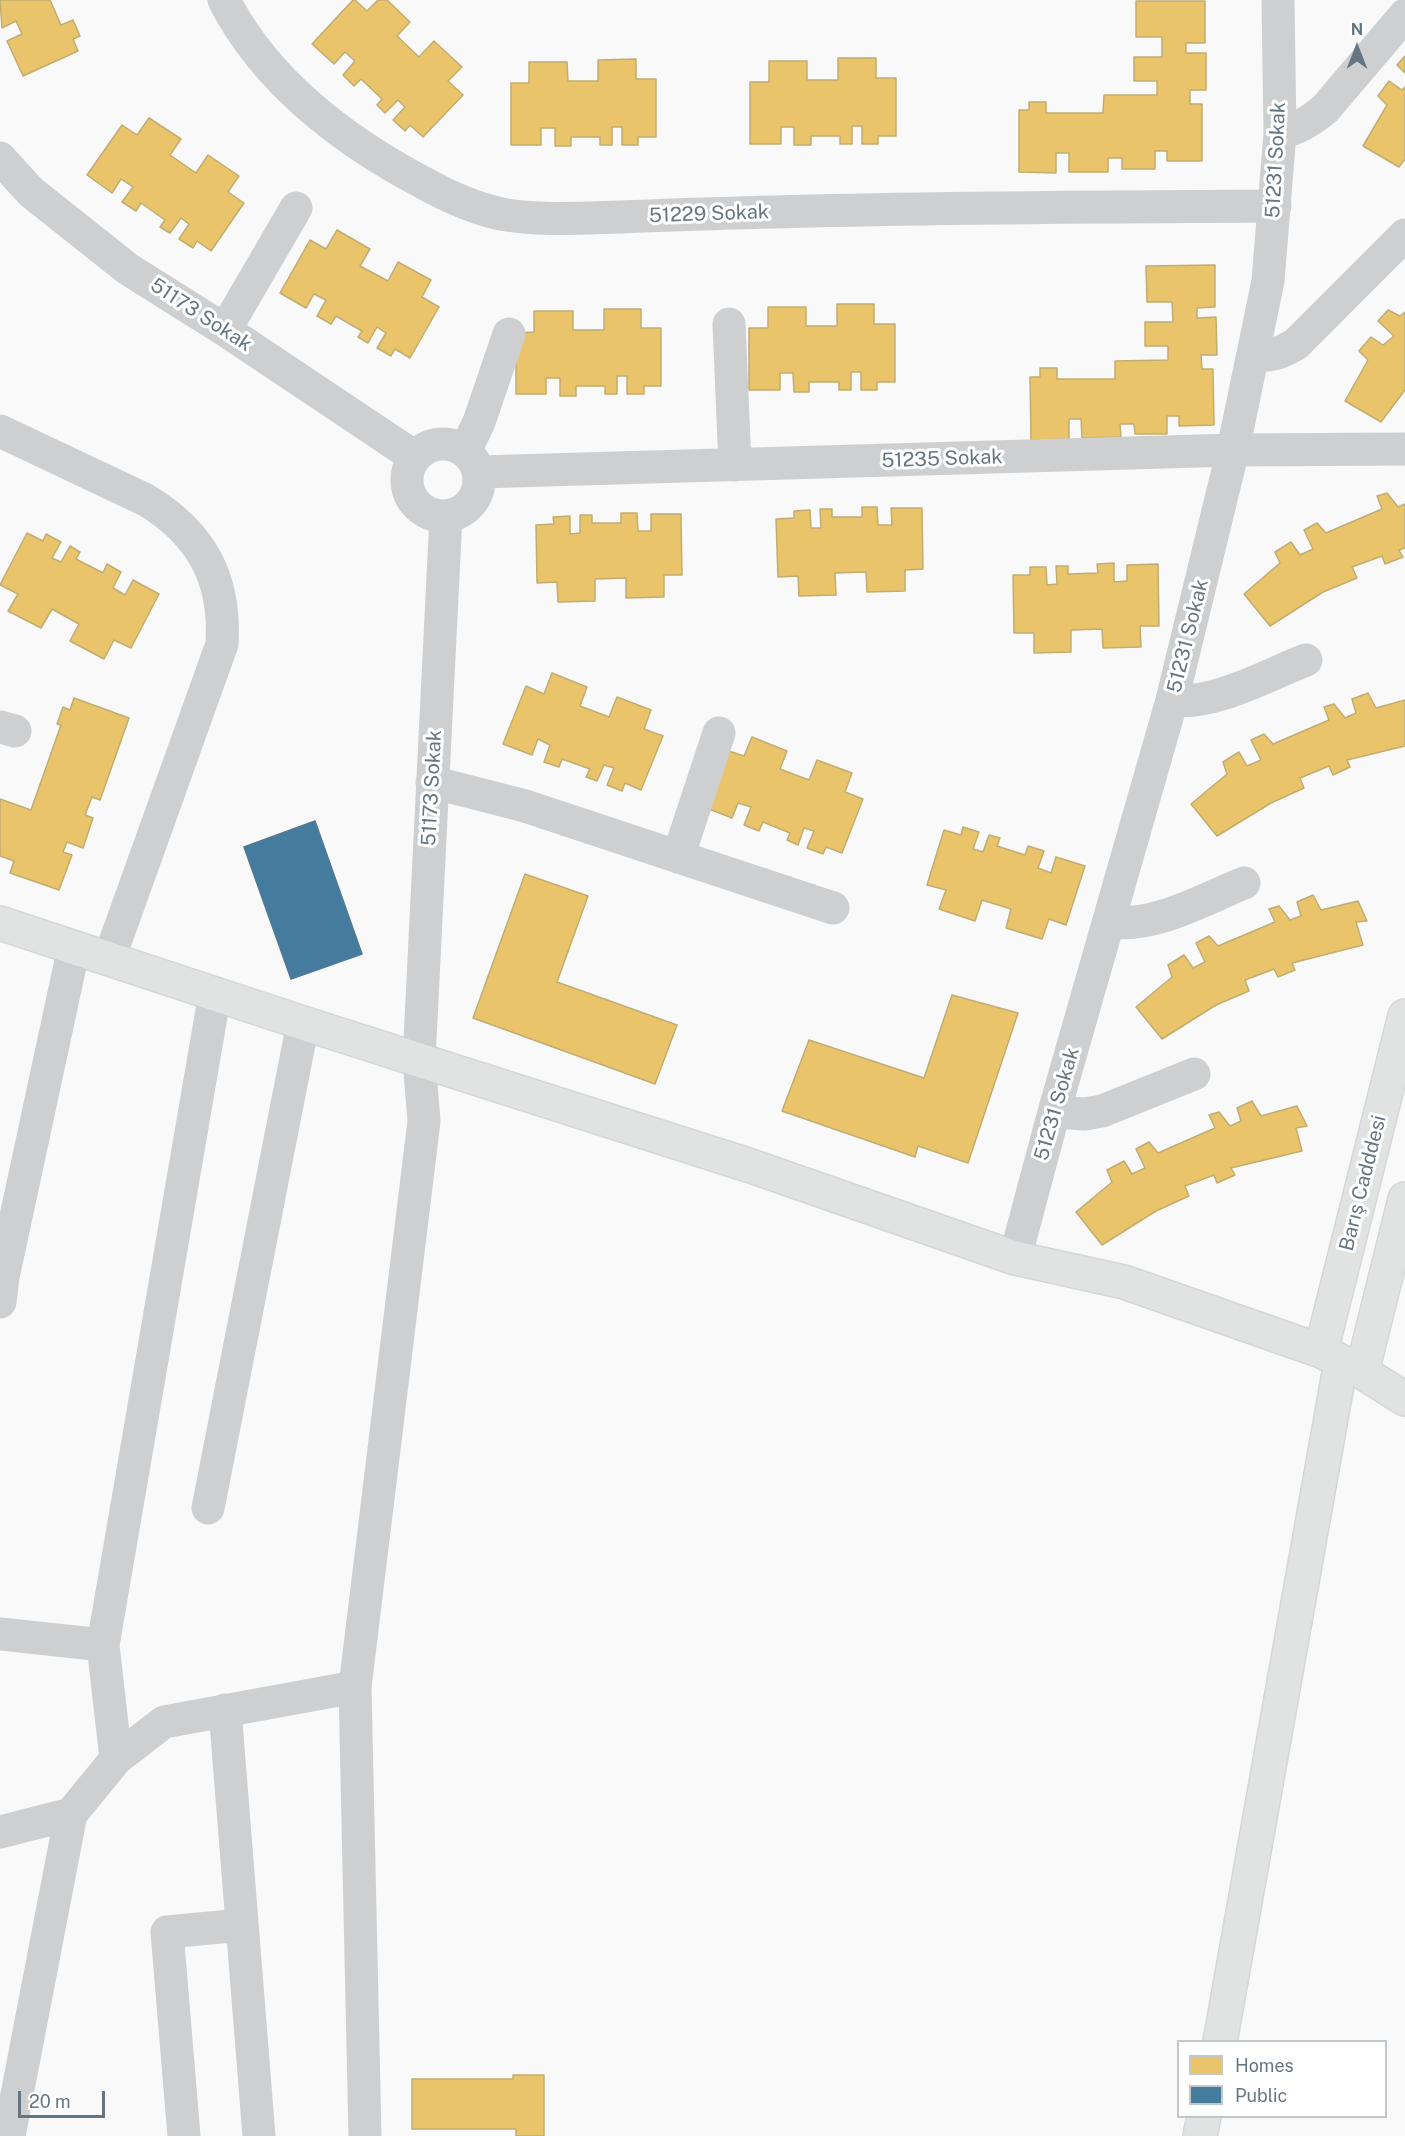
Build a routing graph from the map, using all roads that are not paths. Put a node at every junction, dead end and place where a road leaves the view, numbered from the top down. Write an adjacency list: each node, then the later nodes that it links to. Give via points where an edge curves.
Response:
1 (224, 0): 6 (street, 51229 Sokak, via 262,58 303,101 352,139 454,200 501,214 566,219 776,212)
2 (1278, 0): 4 (street, 51231 Sokak)
3 (1405, 15): 4 (street, via 1319,114 1300,127)
4 (1280, 133): 6 (street, 51231 Sokak)
5 (0, 158): 10 (street, 51173 Sokak, via 31,192 128,269)
6 (1275, 206): 12 (street, 51231 Sokak, via 1268,280)
7 (296, 208): 10 (street)
8 (1405, 235): 12 (street, via 1296,344 1280,353)
9 (729, 324): 18 (street)
10 (225, 330): 16 (street, 51173 Sokak)
11 (509, 334): 17 (street, via 479,422)
12 (1253, 355): 15 (street, 51231 Sokak)
13 (0, 431): 30 (street, via 162,509 200,549 222,604 222,644)
14 (1405, 448): 15 (street, 51235 Sokak)
15 (1233, 450): 18 (street, 51235 Sokak); 21 (street, 51231 Sokak)
16 (415, 457): 17 (street, via 433,445 444,444 455,446); 19 (street, via 407,478 413,501 433,515)
17 (472, 461): 18 (street, 51235 Sokak); 19 (street, via 478,490 468,506)
18 (735, 465)
19 (446, 516): 23 (street, 51173 Sokak)
20 (1305, 660): 21 (street, via 1213,698)
21 (1172, 700): 27 (street, 51231 Sokak)
22 (719, 733): 24 (street)
23 (432, 782): 24 (street, via 525,806); 34 (street, 51173 Sokak)
24 (678, 857): 26 (street)
25 (1244, 883): 27 (street, via 1152,920)
26 (833, 908)
27 (1108, 922): 36 (street, 51231 Sokak)
28 (0, 923): 29 (main road)
29 (74, 947): 30 (main road); 39 (street)
30 (109, 958): 31 (main road)
31 (215, 993): 33 (main road); 44 (street)
32 (1405, 1016): 40 (main road, Barış Cadddesi)
33 (303, 1023): 34 (main road); 42 (street)
34 (419, 1060): 38 (main road, via 751,1166); 45 (street, 51173 Sokak, via 424,1121)
35 (1194, 1074): 36 (street, via 1102,1112)
36 (1054, 1112): 38 (street, 51231 Sokak)
37 (1405, 1199): 40 (main road)
38 (1015, 1258): 40 (main road, via 1124,1282)
39 (0, 1302)
40 (1341, 1362): 41 (main road); 51 (main road)
41 (1405, 1399)
42 (208, 1508)
43 (0, 1634): 44 (street)
44 (103, 1645): 47 (street)
45 (355, 1687): 46 (street); 56 (street, 51173 Sokak)
46 (225, 1710): 47 (street, via 164,1722); 50 (street)
47 (116, 1759): 48 (street)
48 (71, 1814): 49 (street); 53 (street)
49 (0, 1832)
50 (242, 1924): 54 (street, via 167,1932); 55 (street)
51 (1220, 2040)
52 (1204, 2118): 57 (main road)
53 (9, 2136)
54 (184, 2136)
55 (259, 2136)
56 (365, 2136)
57 (1200, 2136)

